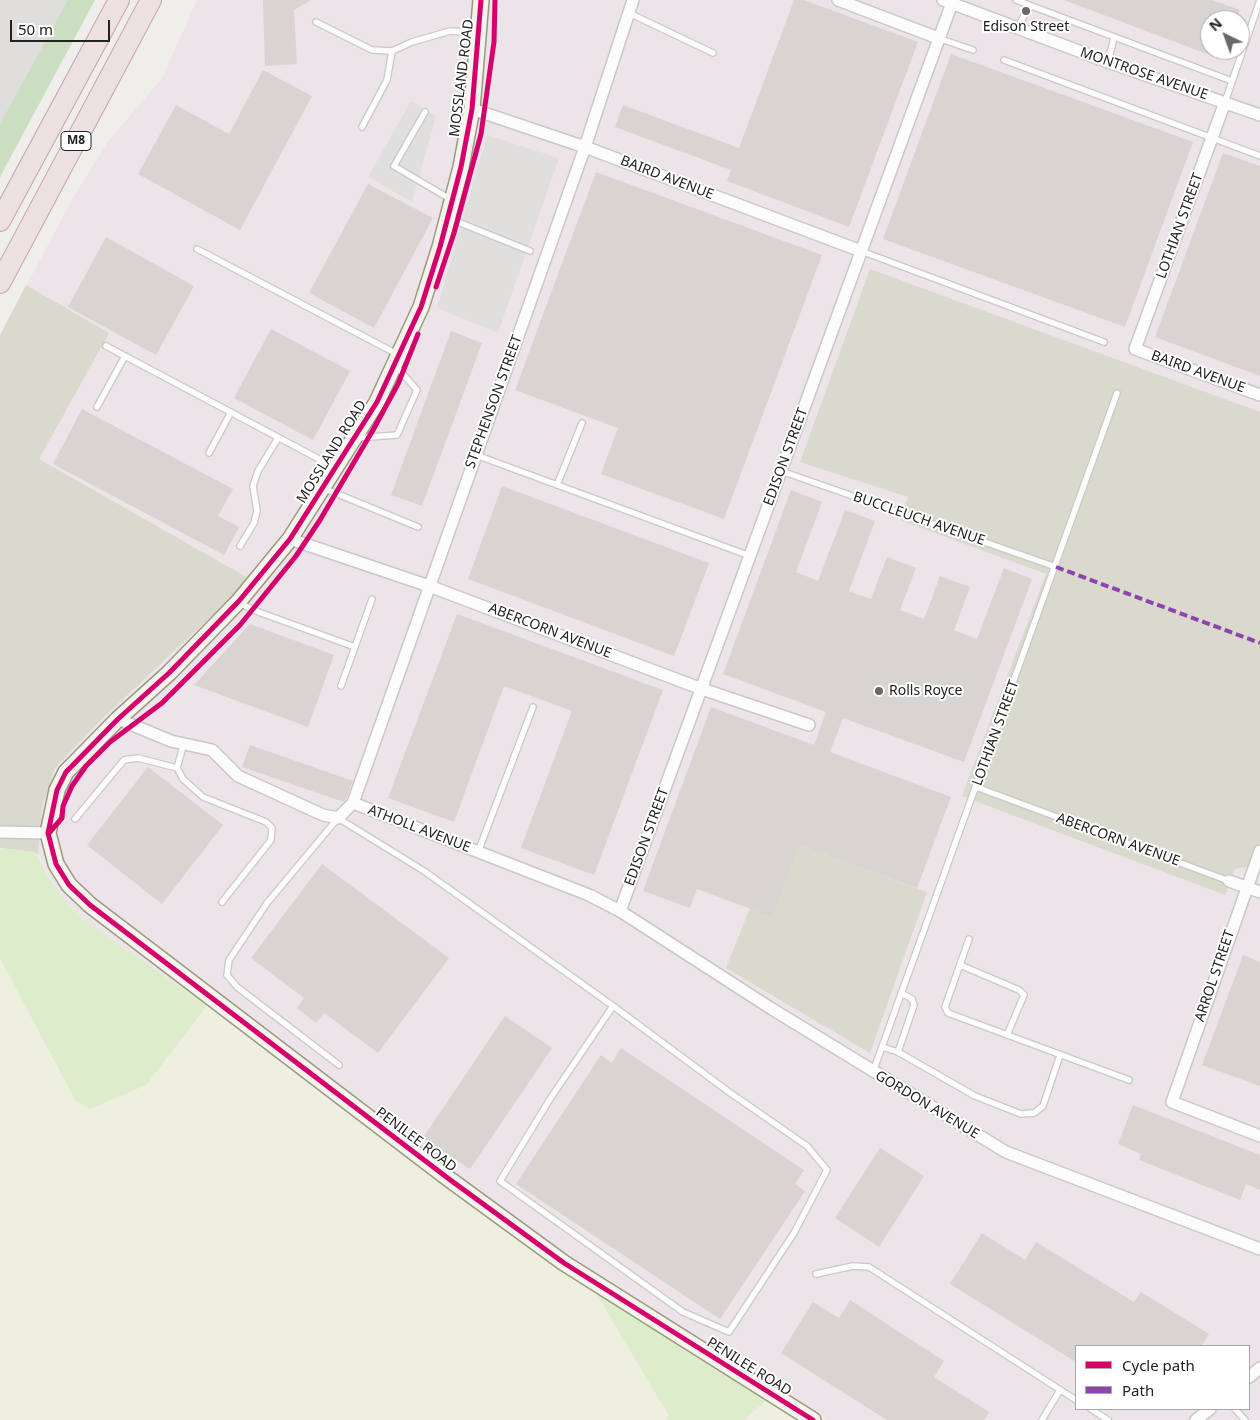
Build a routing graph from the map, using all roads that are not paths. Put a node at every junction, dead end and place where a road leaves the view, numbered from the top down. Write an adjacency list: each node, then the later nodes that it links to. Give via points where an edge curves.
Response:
1 (118, 0): 32 (highway, M8)
2 (152, 0): 36 (highway, M8)
3 (482, 0): 13 (street, MOSSLAND ROAD)
4 (633, 0): 10 (street, STEPHENSON STREET)
5 (838, 0): 14 (street)
6 (1016, 0): 9 (lane)
7 (1260, 0): 21 (lane)
8 (947, 2): 12 (street, MONTROSE AVENUE); 14 (street, EDISON STREET)
9 (1029, 5): 12 (lane); 15 (lane)
10 (629, 13): 18 (lane); 28 (street, STEPHENSON STREET)
11 (316, 22): 17 (lane, via 372,50)
12 (1018, 28): 20 (street, MONTROSE AVENUE)
13 (480, 33): 17 (lane, via 450,31); 23 (street, MOSSLAND ROAD)
14 (938, 38): 16 (lane); 35 (street, EDISON STREET)
15 (1114, 38): 20 (lane); 21 (lane)
16 (974, 50)
17 (392, 51): 26 (lane, via 387,80)
18 (713, 53)
19 (1004, 60): 27 (lane)
20 (1108, 62): 22 (street, MONTROSE AVENUE)
21 (1232, 81): 22 (lane)
22 (1225, 102): 25 (street, MONTROSE AVENUE); 27 (street, LOTHIAN STREET)
23 (472, 109): 28 (street, BAIRD AVENUE); 30 (street, MOSSLAND ROAD)
24 (425, 112): 30 (lane, via 394,166)
25 (1260, 115)
26 (362, 127)
27 (1212, 138): 29 (lane); 39 (street, LOTHIAN STREET)
28 (585, 148): 35 (street, BAIRD AVENUE); 50 (street, STEPHENSON STREET)
29 (1260, 156)
30 (452, 200): 31 (street, MOSSLAND ROAD)
31 (448, 218): 34 (lane); 41 (street, MOSSLAND ROAD, via 421,306)
32 (0, 221)
33 (197, 249): 41 (lane)
34 (530, 251)
35 (861, 251): 37 (lane); 52 (street, EDISON STREET)
36 (0, 283)
37 (1104, 342)
38 (106, 346): 40 (lane)
39 (1135, 349): 43 (street, BAIRD AVENUE)
40 (125, 356): 44 (lane); 45 (lane)
41 (397, 360): 48 (street, MOSSLAND ROAD); 48 (lane, via 417,390 397,434)
42 (1117, 394): 59 (lane, LOTHIAN STREET)
43 (1260, 395)
44 (97, 407)
45 (231, 412): 47 (lane); 49 (lane)
46 (582, 423): 53 (lane)
47 (278, 438): 51 (lane); 57 (lane, via 258,471 253,486 257,511 254,523)
48 (355, 438): 51 (street, MOSSLAND ROAD)
49 (209, 453)
50 (476, 455): 53 (lane); 60 (street, STEPHENSON STREET)
51 (336, 468): 54 (street, MOSSLAND ROAD)
52 (781, 471): 58 (street, EDISON STREET); 59 (lane, BUCCLEUCH AVENUE)
53 (557, 485): 58 (lane)
54 (323, 488): 55 (lane); 56 (street, MOSSLAND ROAD)
55 (418, 527)
56 (290, 539): 60 (street, ABERCORN AVENUE); 62 (street, MOSSLAND ROAD)
57 (240, 546)
58 (750, 556): 65 (street, EDISON STREET)
59 (1056, 567): 71 (lane, LOTHIAN STREET)
60 (429, 586): 65 (street, ABERCORN AVENUE); 72 (street, STEPHENSON STREET)
61 (372, 598): 63 (lane)
62 (238, 602): 63 (lane); 67 (street, MOSSLAND ROAD, via 169,674)
63 (355, 647): 64 (lane)
64 (340, 686)
65 (702, 689): 68 (street, ABERCORN AVENUE); 83 (street, EDISON STREET)
66 (533, 707): 78 (lane)
67 (118, 719): 69 (street); 76 (street, MOSSLAND ROAD, via 66,772 57,790)
68 (809, 725)
69 (184, 744): 70 (lane); 73 (street, via 212,750 238,776 323,815)
70 (176, 768): 74 (lane, via 138,758 124,760); 82 (lane, via 203,797 266,822 272,828 270,840)
71 (976, 787): 79 (lane, ABERCORN AVENUE); 86 (lane, LOTHIAN STREET)
72 (353, 804): 73 (street, ATHOLL AVENUE); 78 (street, ATHOLL AVENUE)
73 (338, 818): 87 (lane, via 424,871); 92 (lane, via 267,904 229,960 227,975)
74 (75, 819)
75 (0, 832): 76 (street)
76 (48, 833): 105 (street, PENILEE ROAD, via 56,864 68,885 90,905 564,1263)
77 (1260, 851): 80 (street, ARROL STREET)
78 (478, 852): 83 (street, ATHOLL AVENUE)
79 (1229, 881): 80 (street, ABERCORN AVENUE)
80 (1246, 887): 81 (street, ABERCORN AVENUE); 95 (street, ARROL STREET, via 1172,1102)
81 (1260, 892)
82 (222, 902)
83 (620, 911): 93 (street, GORDON AVENUE)
84 (969, 939): 85 (lane)
85 (960, 965): 88 (lane, via 945,1007 948,1013); 88 (lane, via 1024,995)
86 (901, 993): 89 (lane, LOTHIAN STREET); 90 (lane, via 912,999 914,1005)
87 (614, 1006): 87 (lane, via 550,1099 500,1181 683,1312 729,1332 794,1233 827,1170 807,1146)
88 (1006, 1035): 91 (lane)
89 (882, 1047): 90 (lane); 93 (lane, LOTHIAN STREET)
90 (898, 1052): 91 (lane, via 976,1096 1021,1114 1034,1113 1043,1106)
91 (1060, 1055): 94 (lane)
92 (339, 1065)
93 (873, 1072): 96 (street, GORDON AVENUE, via 1006,1152)
94 (1129, 1080)
95 (1260, 1136)
96 (1260, 1249)
97 (816, 1274): 100 (lane, via 853,1266 869,1267)
98 (1260, 1368): 99 (street)
99 (1250, 1376)
100 (1060, 1390): 101 (lane); 106 (lane)
101 (1075, 1399)
102 (1092, 1410): 107 (lane)
103 (1209, 1410): 108 (street)
104 (1237, 1410): 109 (lane)
105 (812, 1420)
106 (1042, 1420)
107 (1108, 1420)
108 (1196, 1420)
109 (1245, 1420)

